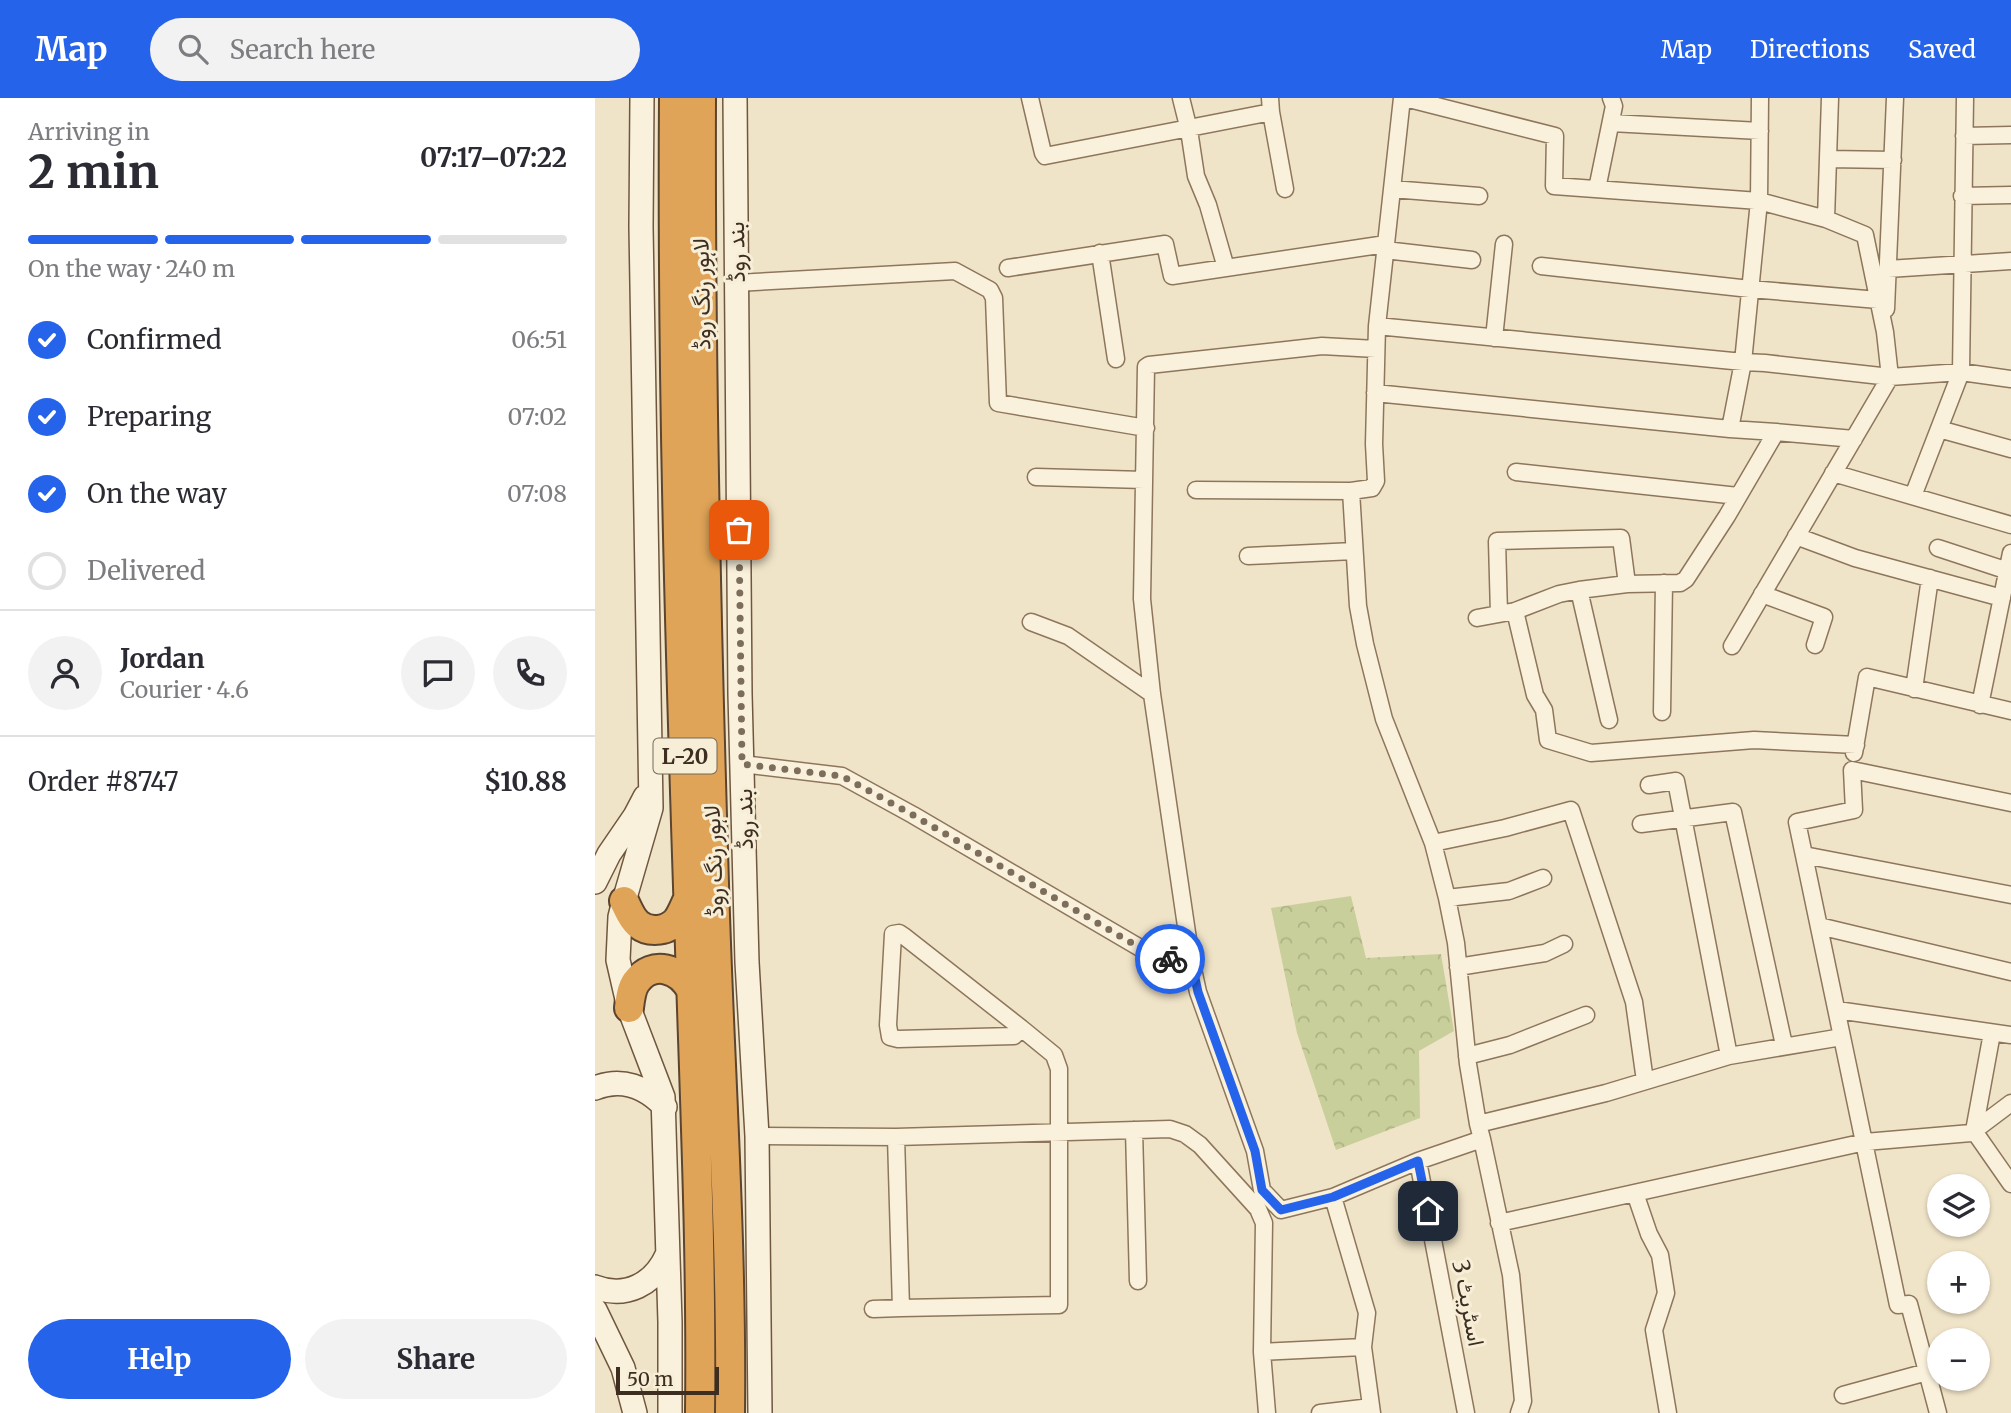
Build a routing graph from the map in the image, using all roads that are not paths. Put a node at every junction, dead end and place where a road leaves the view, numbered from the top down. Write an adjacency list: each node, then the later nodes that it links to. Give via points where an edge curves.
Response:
1 (642, 98): 93 (main road)
2 (674, 98): 104 (highway, لاہور رنگ روڈ / L-20, via 673,280)
3 (701, 98): 153 (highway, لاہور رنگ روڈ / L-20, via 701,317)
4 (735, 98): 39 (main road, بند روڈ)
5 (1030, 98): 15 (street, via 1045,156)
6 (1181, 98): 15 (street)
7 (1403, 98): 22 (street); 23 (street, via 1555,136 1554,186)
8 (1611, 98): 14 (street, via 1615,106)
9 (1761, 98): 16 (street)
10 (1830, 98): 19 (street)
11 (1895, 98): 20 (street)
12 (1965, 98): 18 (street)
13 (1271, 105): 15 (street); 21 (street)
14 (1611, 123): 16 (street); 23 (street)
15 (1189, 130): 37 (street, via 1196,176)
16 (1760, 131): 27 (street)
17 (2011, 135): 18 (street)
18 (1964, 136): 26 (street)
19 (1828, 159): 20 (street); 28 (street)
20 (1893, 160): 38 (street)
21 (1286, 188)
22 (1392, 189): 25 (street); 30 (street)
23 (1597, 189): 27 (street)
24 (2011, 195): 26 (street)
25 (1479, 196)
26 (1962, 196): 34 (street)
27 (1759, 201): 28 (street); 40 (street)
28 (1826, 219): 41 (street, via 1864,234)
29 (1504, 244): 44 (street)
30 (1386, 247): 32 (street); 37 (street); 42 (street)
31 (1100, 253): 36 (street); 37 (street, via 1165,244 1172,276); 46 (street)
32 (1472, 260)
33 (2011, 261): 34 (street)
34 (1962, 264): 38 (street); 48 (street)
35 (1541, 266): 40 (street)
36 (1008, 268)
37 (1226, 268)
38 (1888, 269): 43 (street)
39 (736, 283): 52 (street, via 955,271 990,290 994,298 998,403); 91 (main road, بند روڈ)
40 (1750, 289): 41 (street); 47 (street)
41 (1878, 300): 43 (street)
42 (1377, 326): 44 (street); 45 (street)
43 (1885, 332): 49 (street)
44 (1494, 338): 47 (street)
45 (1376, 349): 51 (street); 52 (street, via 1322,346 1149,365)
46 (1116, 359)
47 (1743, 362): 49 (street); 53 (street)
48 (1961, 372): 49 (street); 50 (street); 54 (street)
49 (1890, 377): 56 (street)
50 (2011, 379)
51 (1375, 393): 53 (street); 63 (street, via 1375,485)
52 (1146, 428): 61 (street)
53 (1730, 429): 55 (street)
54 (1939, 429): 57 (street); 65 (street)
55 (1776, 432): 56 (street); 64 (street)
56 (1854, 439): 59 (street)
57 (2011, 449)
58 (1516, 472): 64 (street)
59 (1833, 473): 65 (street); 67 (street)
60 (1036, 477): 61 (street)
61 (1145, 480): 85 (street, via 1142,598)
62 (1196, 490): 63 (street)
63 (1351, 491): 69 (street)
64 (1738, 496): 74 (street, via 1686,579)
65 (1913, 496): 66 (street)
66 (2011, 525)
67 (1796, 536): 73 (street, via 1854,558); 77 (street)
68 (1938, 548): 72 (street)
69 (1355, 551): 71 (street); 98 (street, via 1360,619 1384,719)
70 (2011, 553): 72 (street)
71 (1248, 556)
72 (2009, 572): 78 (street)
73 (1930, 578): 78 (street); 84 (street)
74 (1664, 583): 75 (street); 88 (street)
75 (1627, 584): 76 (street); 79 (street, via 1621,538 1497,541)
76 (1579, 590): 79 (street); 89 (street)
77 (1762, 594): 82 (street, via 1824,617); 83 (street)
78 (2002, 598): 86 (street)
79 (1507, 612): 80 (street); 90 (street, via 1544,710 1548,740 1591,753 1754,740)
80 (1477, 618)
81 (1031, 622): 85 (street, via 1068,636)
82 (1815, 645)
83 (1732, 646)
84 (1913, 689): 86 (street); 90 (street, via 1867,677)
85 (1152, 694): 108 (street)
86 (1980, 705): 87 (street)
87 (2011, 711)
88 (1663, 712)
89 (1609, 720)
90 (1856, 745): 92 (street)
91 (742, 764): 108 (street, via 842,776 1159,959); 130 (main road, بند روڈ)
92 (1852, 770): 95 (street); 99 (street, via 1854,810 1797,822)
93 (652, 781): 101 (main road); 105 (main road, via 651,808)
94 (1649, 785): 96 (street, via 1676,781)
95 (2011, 803)
96 (1683, 819): 97 (street); 119 (street, via 1733,812); 121 (street)
97 (1641, 824)
98 (1433, 843): 103 (street); 122 (street, via 1571,810 1634,1002)
99 (1804, 855): 102 (street); 106 (street)
100 (1543, 878): 103 (street, via 1509,891)
101 (595, 882)
102 (2011, 895)
103 (1447, 898): 109 (street)
104 (688, 899): 105 (highway, via 671,926 655,930 637,923); 111 (highway, لاہور رنگ روڈ / L-20)
105 (624, 901): 112 (main road, via 618,960)
106 (1819, 926): 110 (street); 113 (street)
107 (1564, 944): 109 (street, via 1545,953)
108 (1191, 960): 136 (street, via 1198,992 1255,1151 1262,1190 1281,1210)
109 (1458, 967): 120 (street)
110 (2011, 972)
111 (691, 990): 112 (highway, via 677,972 654,970 636,982); 152 (highway, لاہور رنگ روڈ / L-20)
112 (629, 1008): 125 (main road)
113 (1836, 1010): 116 (street); 118 (street)
114 (1586, 1015): 120 (street, via 1510,1045)
115 (1021, 1028): 115 (street, via 1014,1036 890,1037 893,934 905,937); 128 (street, via 1058,1061)
116 (1993, 1033): 117 (street); 127 (street)
117 (2011, 1035)
118 (1842, 1037): 119 (street); 132 (street)
119 (1784, 1045): 121 (street)
120 (1467, 1056): 129 (street)
121 (1728, 1056): 122 (street)
122 (1646, 1081): 129 (street)
123 (595, 1088): 125 (main road, via 628,1084 642,1088)
124 (2011, 1103): 127 (street)
125 (665, 1107): 138 (main road)
126 (1134, 1130): 128 (street); 139 (street); 145 (street, via 1170,1129 1185,1134 1258,1209 1265,1238)
127 (1973, 1131): 132 (street); 134 (street)
128 (1060, 1132): 131 (street); 141 (street, via 1059,1306)
129 (1480, 1132): 133 (street); 137 (street)
130 (757, 1136): 131 (street); 154 (main road, بند روڈ)
131 (896, 1137): 141 (street)
132 (1865, 1142): 135 (street); 146 (street, via 1898,1305 1909,1304)
133 (1418, 1161): 136 (street); 157 (street, اسٹریٹ 3)
134 (2011, 1184)
135 (1635, 1193): 137 (street); 159 (street, via 1660,1255 1666,1293 1654,1330)
136 (1333, 1197): 144 (street, via 1367,1313)
137 (1499, 1223): 158 (street, via 1511,1275 1523,1401)
138 (667, 1255): 140 (main road, via 655,1275 636,1288 614,1292); 151 (main road)
139 (1138, 1281)
140 (595, 1287)
141 (901, 1308): 142 (street)
142 (873, 1309)
143 (595, 1310): 150 (main road, via 623,1368)
144 (1363, 1347): 145 (street); 149 (street)
145 (1262, 1352): 155 (street)
146 (1927, 1372): 148 (street)
147 (1932, 1391): 160 (street)
148 (1843, 1395)
149 (1372, 1410): 156 (street)
150 (635, 1413)
151 (670, 1413)
152 (700, 1413)
153 (730, 1413)
154 (760, 1413)
155 (1267, 1413)
156 (1320, 1413)
157 (1466, 1413)
158 (1520, 1413)
159 (1668, 1413)
160 (1938, 1413)

